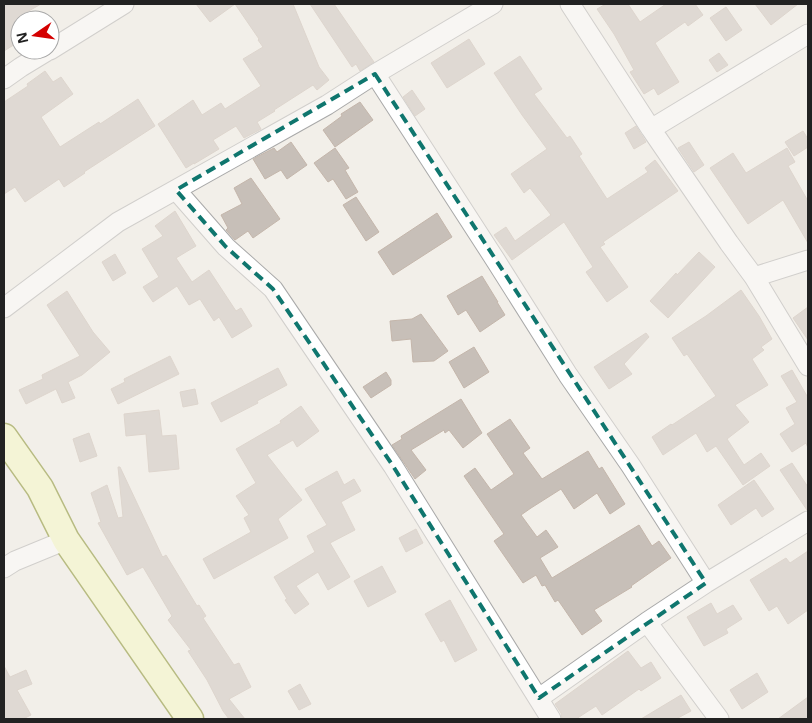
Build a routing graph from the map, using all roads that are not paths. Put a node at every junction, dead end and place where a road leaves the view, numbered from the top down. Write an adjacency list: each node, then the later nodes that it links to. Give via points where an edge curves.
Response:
1 (124, 4): 5 (street)
2 (493, 4): 7 (street)
3 (570, 4): 9 (street)
4 (808, 34): 9 (street)
5 (60, 44)
6 (33, 60): 8 (street)
7 (375, 74): 10 (street, via 327,105); 19 (street)
8 (4, 79)
9 (651, 129): 12 (street)
10 (176, 190): 13 (street, via 118,222); 21 (street, via 226,247 273,289 392,466)
11 (808, 260): 12 (street)
12 (754, 277): 14 (street)
13 (4, 308)
14 (808, 366)
15 (4, 438): 17 (street, via 40,488)
16 (808, 521): 19 (street)
17 (66, 540): 18 (street); 22 (street)
18 (4, 568)
19 (706, 583): 20 (street)
20 (647, 622): 21 (street); 24 (street)
21 (539, 698): 23 (street)
22 (190, 719)
23 (551, 719)
24 (719, 719)

